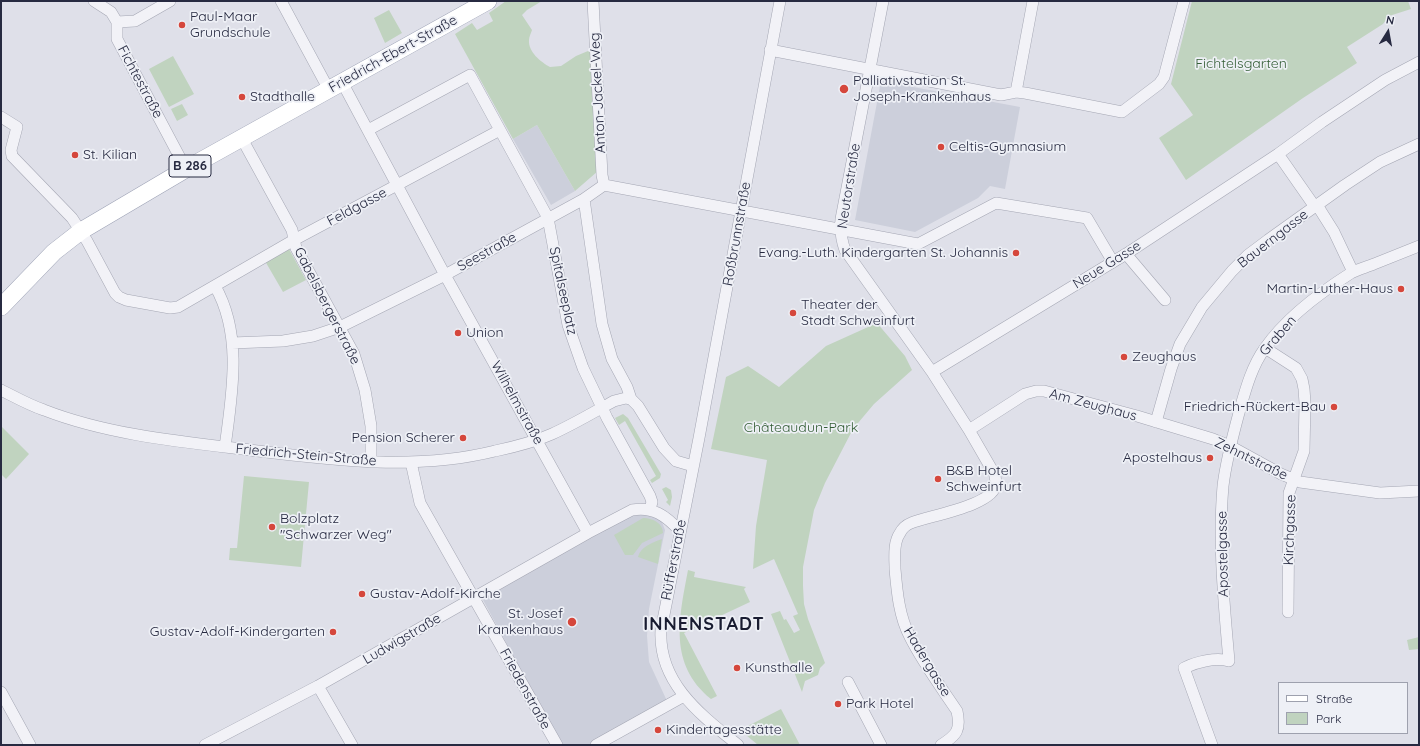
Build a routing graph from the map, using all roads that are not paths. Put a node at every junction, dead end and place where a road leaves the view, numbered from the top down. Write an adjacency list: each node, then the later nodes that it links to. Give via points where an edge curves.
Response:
1 (94, 1): 10 (street, Fichtestraße, via 111,12)
2 (170, 1): 10 (street, via 135,21)
3 (281, 1): 14 (street, Wilhelmstraße)
4 (488, 1): 14 (main road, Friedrich-Ebert-Straße / B 286)
5 (593, 1): 24 (street, Anton-Jackel-Weg)
6 (780, 1): 11 (street, Roßbrunnstraße)
7 (883, 1): 13 (street, Neutorstraße)
8 (1033, 1): 15 (street)
9 (1184, 1): 15 (street, via 1162,80 1122,112)
10 (117, 22): 22 (street, Fichtestraße, via 117,39)
11 (770, 50): 13 (street); 27 (street, Roßbrunnstraße)
12 (1419, 62): 21 (street, Neue Gasse, via 1373,88)
13 (870, 70): 15 (street, via 1001,95); 29 (street, Neutorstraße)
14 (336, 86): 17 (street, Wilhelmstraße); 19 (main road, Friedrich-Ebert-Straße / B 286)
15 (1016, 92)
16 (1, 118): 30 (street, Feldgasse, via 17,127 11,150 12,156 72,218)
17 (368, 130): 18 (street, Spitalseeplatz, via 470,75); 23 (street, Wilhelmstraße)
18 (500, 130): 23 (street, Feldgasse); 28 (street, Spitalseeplatz)
19 (241, 137): 22 (main road, Friedrich-Ebert-Straße / B 286); 31 (street, Gabelsbergerstraße, via 292,230)
20 (1419, 144): 26 (street, Bauerngasse, via 1380,162)
21 (1278, 154): 26 (street); 33 (street, Neue Gasse)
22 (186, 169): 30 (main road, Friedrich-Ebert-Straße / B 286)
23 (397, 185): 31 (street, Feldgasse); 36 (street, Wilhelmstraße)
24 (604, 185): 25 (street, Seestraße); 27 (street)
25 (584, 199): 28 (street, Seestraße); 45 (street, via 602,324 612,359)
26 (1316, 206): 35 (street, via 1334,232); 47 (street, Bauerngasse, via 1248,255 1202,307 1180,344)
27 (742, 210): 29 (street); 54 (street, Roßbrunnstraße)
28 (548, 218): 36 (street, Seestraße); 46 (street, Spitalseeplatz, via 568,325 583,368)
29 (840, 230): 34 (street, via 918,244 996,203 1006,204 1087,218); 43 (street, Neutorstraße, via 846,250)
30 (81, 231): 37 (street, Feldgasse, via 115,293 126,300 170,308 178,307); 39 (main road, Friedrich-Ebert-Straße / B 286, via 54,252)
31 (294, 240): 37 (street, Feldgasse); 40 (street, Gabelsbergerstraße)
32 (1419, 246): 35 (street, Graben)
33 (1126, 254): 34 (street, Neue Gasse); 38 (street)
34 (1113, 262): 43 (street, Neue Gasse)
35 (1353, 272): 42 (street, Graben, via 1302,309)
36 (446, 275): 40 (street, Seestraße); 49 (street, Wilhelmstraße)
37 (215, 286): 41 (street, via 228,314)
38 (1165, 300)
39 (1, 307)
40 (340, 327): 41 (street, Seestraße, via 313,336 283,341); 52 (street, Gabelsbergerstraße, via 354,354 365,390 371,426)
41 (232, 343): 51 (street, via 233,383)
42 (1265, 348): 50 (street, Graben, via 1256,362 1246,388); 55 (street, Kirchgasse, via 1296,368 1304,389 1304,451)
43 (932, 372): 48 (street, Neutorstraße)
44 (1, 390): 51 (street, Friedrich-Stein-Straße, via 44,410 115,430)
45 (631, 399): 46 (street, Friedrich-Stein-Straße, via 620,399); 54 (street, via 671,457)
46 (602, 407): 49 (street, Friedrich-Stein-Straße); 58 (street, Spitalseeplatz, via 650,496)
47 (1156, 422): 48 (street, Am Zeughaus, via 1044,391 1036,391 1025,394); 50 (street, Zehntstraße)
48 (969, 430): 56 (street, Neutorstraße, via 995,475)
49 (537, 440): 53 (street, Friedrich-Stein-Straße, via 494,452 446,460); 60 (street, Wilhelmstraße)
50 (1230, 446): 55 (street, Zehntstraße); 75 (street, Apostelgasse, via 1223,485 1222,514 1222,581 1229,662 1215,660 1184,668)
51 (225, 447): 52 (street, Friedrich-Stein-Straße)
52 (371, 462): 53 (street, Friedrich-Stein-Straße)
53 (411, 462): 61 (street, Friedenstraße, via 420,503)
54 (693, 466): 59 (street, Rüfferstraße)
55 (1294, 480): 57 (street, Zehntstraße, via 1380,492); 62 (street, Kirchgasse, via 1289,493)
56 (996, 484): 74 (street, Hadergasse, via 988,496 974,503 906,526 895,544 897,593 903,620 917,651 957,711 960,722 956,734)
57 (1419, 491)
58 (650, 509): 59 (street, via 661,514); 60 (street, Ludwigstraße, via 632,510)
59 (680, 531): 66 (street, Rüfferstraße, via 660,638 662,656)
60 (588, 533): 61 (street, Ludwigstraße)
61 (474, 598): 64 (street, Ludwigstraße); 70 (street, Friedenstraße)
62 (1288, 612)
63 (848, 682): 73 (street)
64 (318, 686): 68 (street, Ludwigstraße); 69 (street)
65 (1, 692): 67 (street)
66 (684, 696): 71 (street); 72 (street, Rüfferstraße)
67 (30, 745)
68 (205, 745)
69 (352, 745)
70 (557, 745)
71 (596, 745)
72 (738, 745)
73 (881, 745)
74 (941, 745)
75 (1212, 745)

